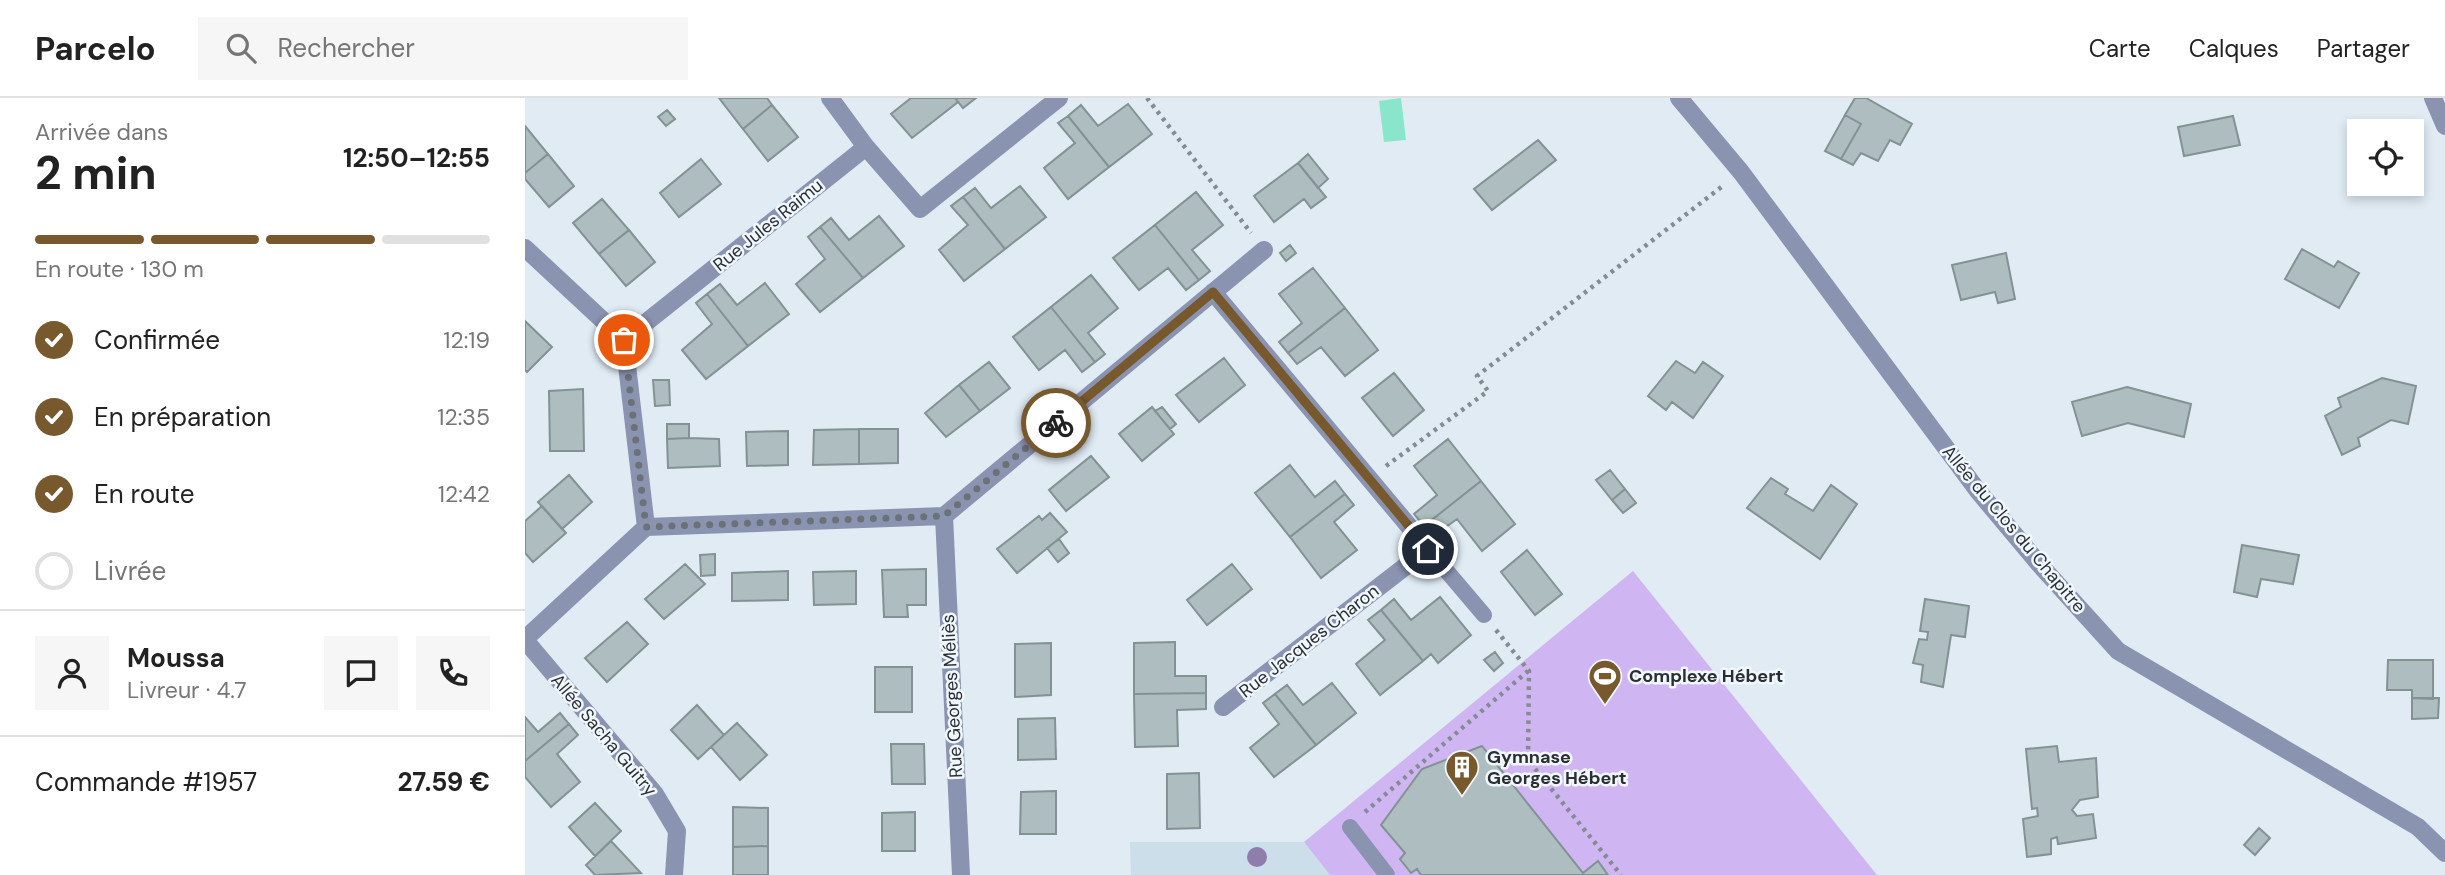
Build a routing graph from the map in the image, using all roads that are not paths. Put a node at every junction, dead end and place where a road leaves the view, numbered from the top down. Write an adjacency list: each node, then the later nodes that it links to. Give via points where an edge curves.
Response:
1 (830, 98): 6 (street)
2 (1059, 98): 6 (street, via 920,209)
3 (1679, 98): 18 (street, Allée du Clos du Chapitre, via 1741,172 1977,491 2118,651 2418,827)
4 (2433, 98): 5 (street)
5 (2445, 126)
6 (866, 147): 10 (street, Rue Jules Raimu)
7 (525, 248): 10 (street)
8 (1264, 250): 9 (street)
9 (1213, 292): 11 (street); 13 (street)
10 (624, 340): 12 (street)
11 (944, 516): 12 (street); 20 (street, Rue Georges Méliès)
12 (646, 527): 15 (street)
13 (1428, 549): 14 (lane); 16 (street, Rue Jacques Charon)
14 (1484, 615)
15 (525, 640): 19 (street, Allée Sacha Guitry, via 655,793 677,831)
16 (1223, 707)
17 (1350, 827): 21 (lane)
18 (2445, 853)
19 (674, 875)
20 (961, 875)
21 (1387, 875)

